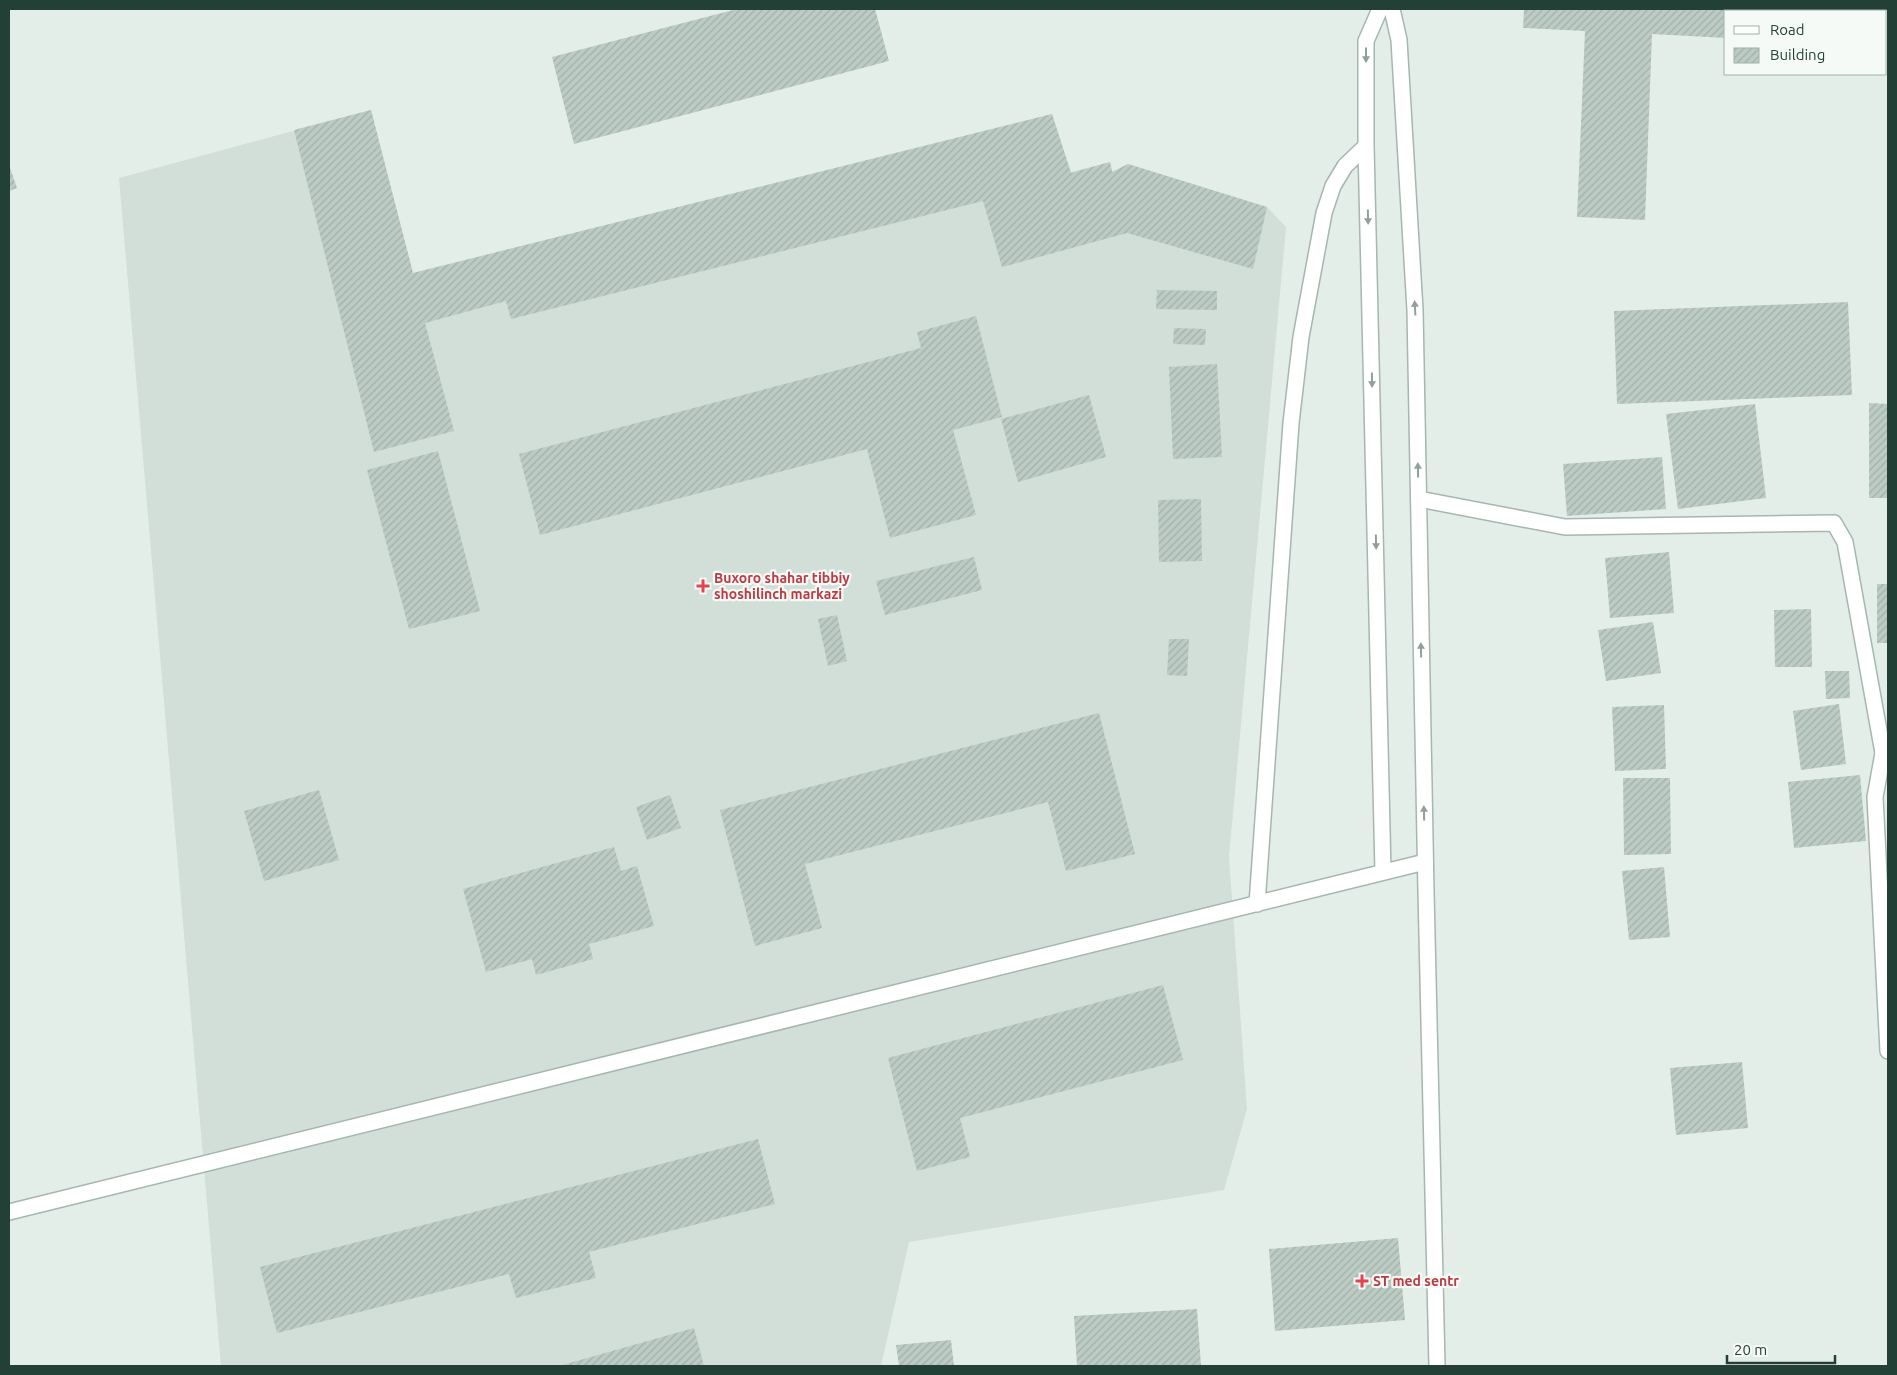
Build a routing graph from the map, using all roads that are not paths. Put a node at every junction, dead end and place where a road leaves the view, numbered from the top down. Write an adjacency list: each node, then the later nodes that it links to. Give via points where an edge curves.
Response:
1 (1380, 9): 3 (street, one-way to 3, via 1366,40)
2 (1392, 9): 4 (street, one-way to 2, via 1416,310 1399,40)
3 (1366, 146): 7 (street, one-way to 7); 8 (street, via 1346,166 1333,186 1324,213 1301,337 1291,423)
4 (1419, 499): 5 (street, via 1565,527 1834,523 1845,542); 6 (street, one-way to 4)
5 (1885, 758): 9 (street, via 1875,797)
6 (1425, 862): 7 (street); 11 (street)
7 (1384, 872): 8 (street)
8 (1257, 904): 10 (street)
9 (1888, 1051)
10 (9, 1212)
11 (1437, 1366)

